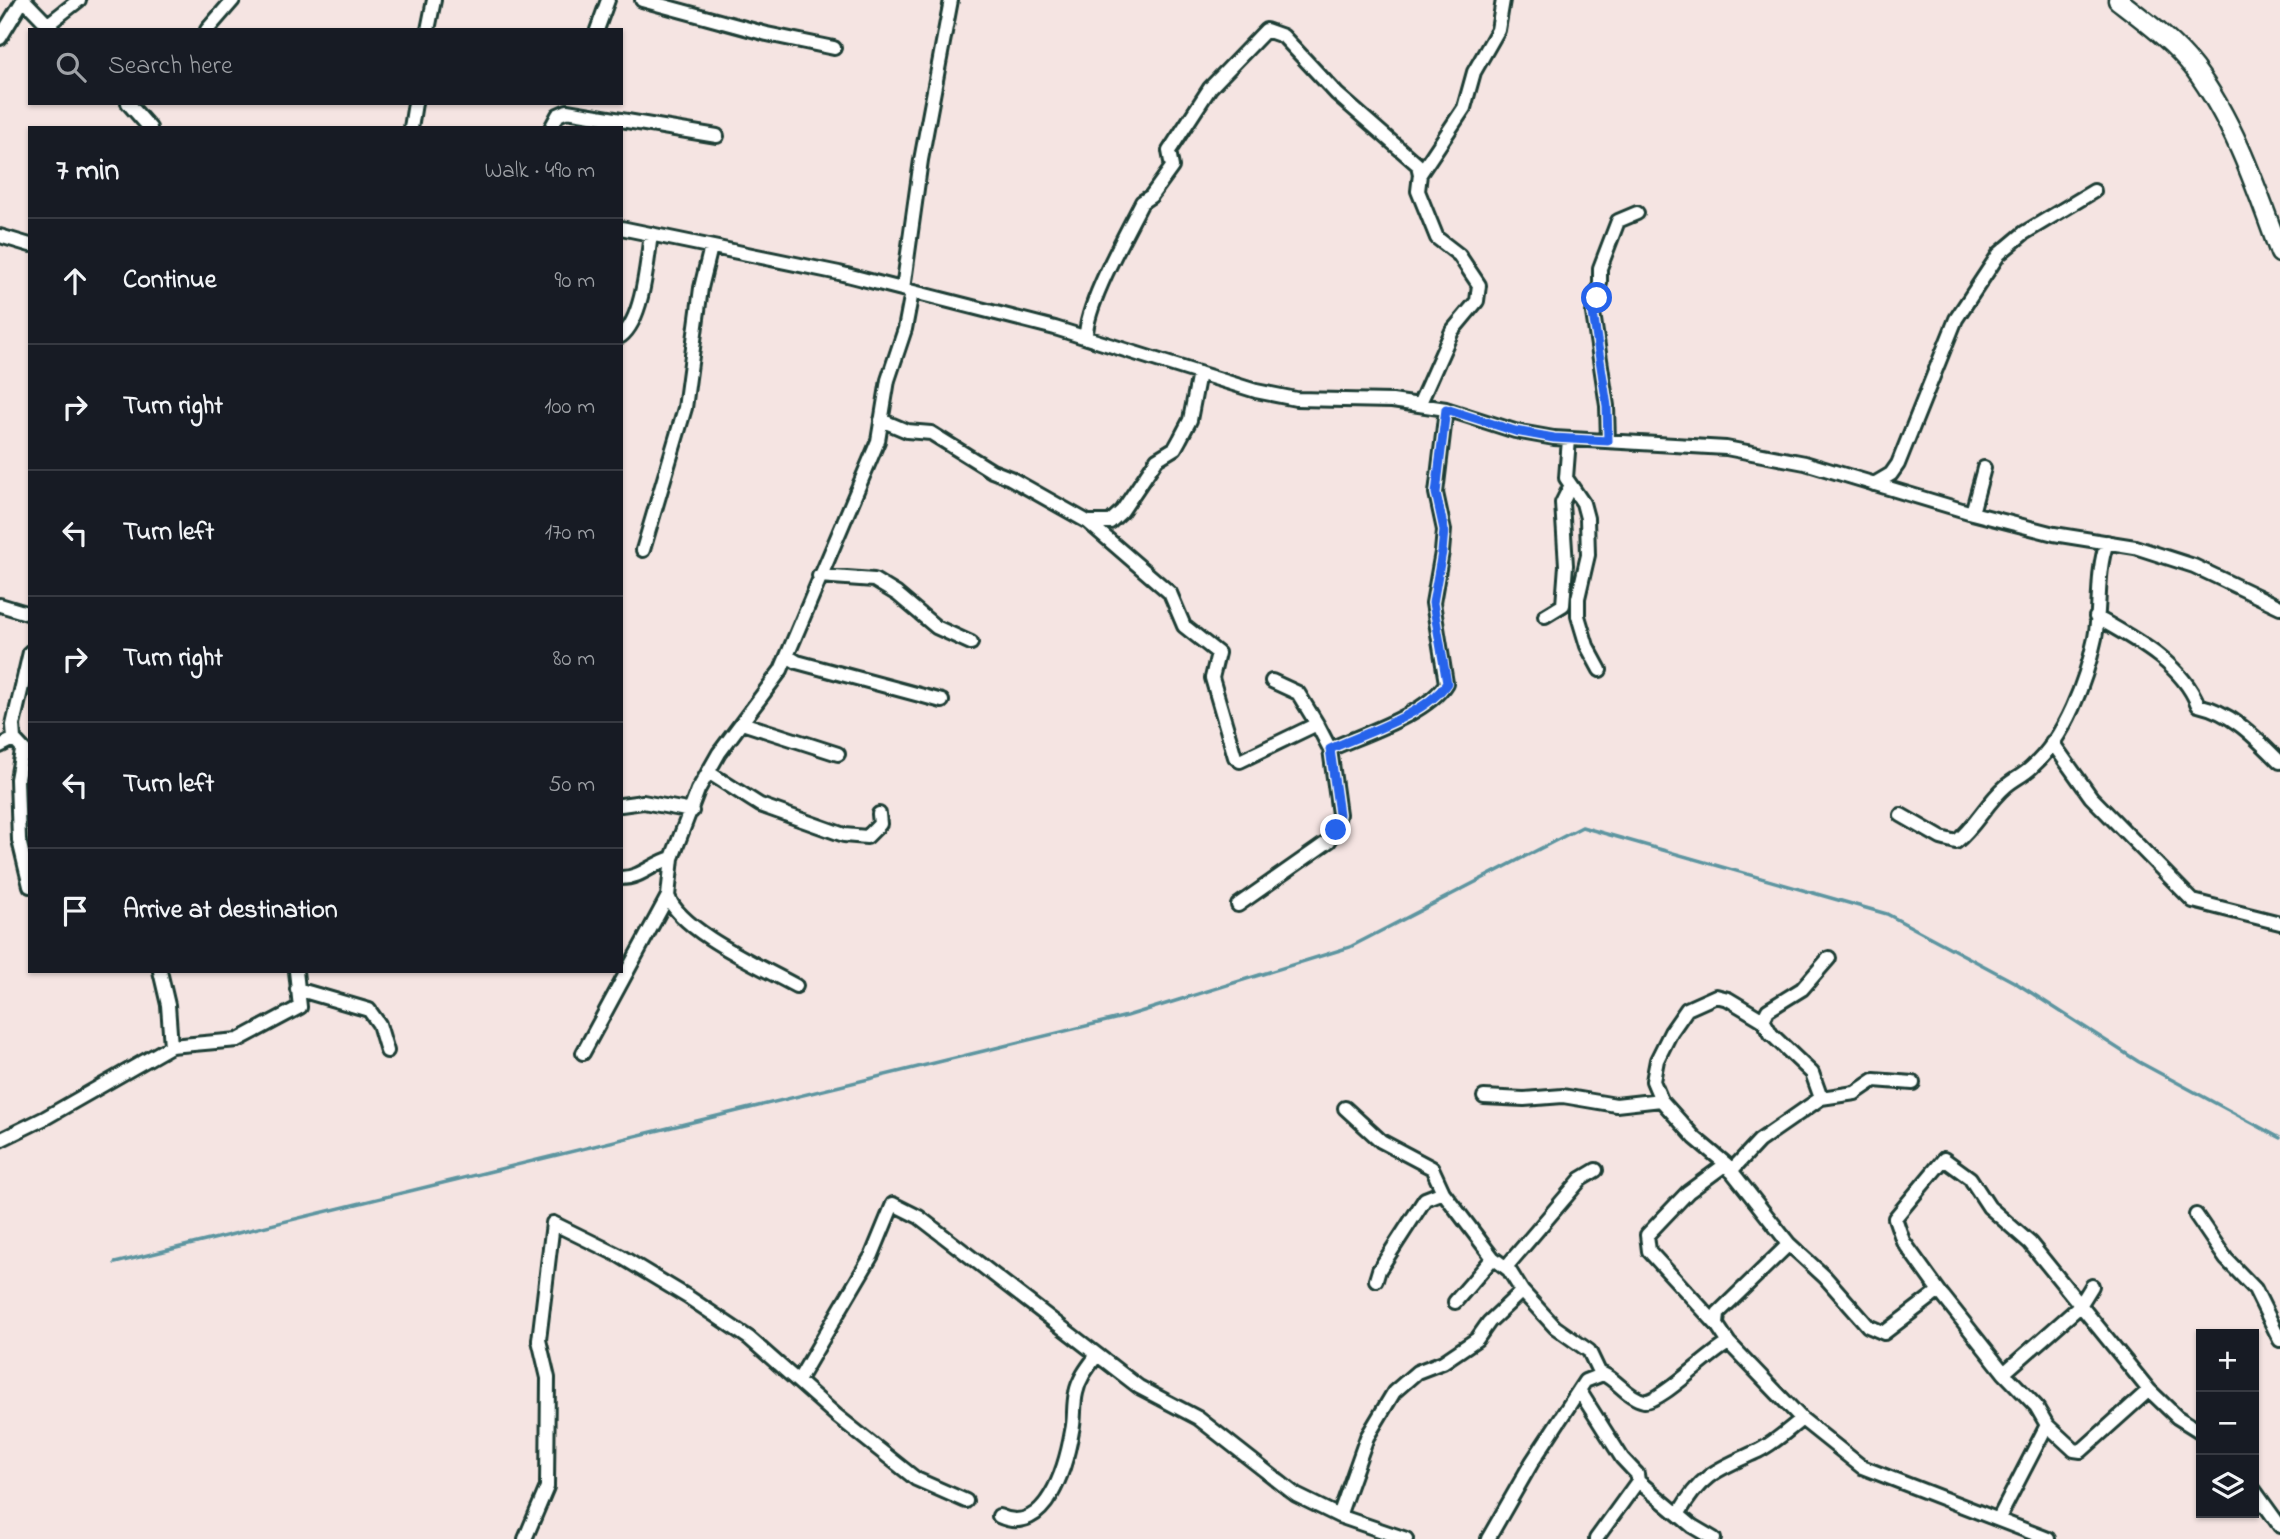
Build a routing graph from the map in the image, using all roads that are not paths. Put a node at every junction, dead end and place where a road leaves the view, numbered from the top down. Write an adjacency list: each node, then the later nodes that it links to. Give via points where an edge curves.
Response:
1 (24, 0): 10 (street); 14 (street)
2 (79, 0): 10 (street)
3 (233, 0): 11 (street)
4 (434, 0): 12 (street)
5 (608, 0): 13 (street)
6 (642, 0): 15 (street)
7 (951, 0): 32 (street, via 923,147)
8 (1503, 0): 23 (street, via 1498,30 1475,72 1464,108)
9 (2118, 0): 31 (main road, via 2193,66 2213,97 2252,176)
10 (50, 27)
11 (209, 28)
12 (428, 28)
13 (598, 28)
14 (0, 38)
15 (834, 48)
16 (134, 105): 19 (street)
17 (415, 105): 20 (street)
18 (568, 107): 21 (street); 22 (street)
19 (149, 126)
20 (411, 126)
21 (552, 126)
22 (717, 136)
23 (1420, 174): 34 (street, via 1418,165 1336,94 1283,36 1266,30 1210,88 1184,124 1169,151 1172,167 1142,202 1099,291 1085,323); 36 (street, via 1418,191 1437,239 1459,255 1479,285 1477,301 1452,331)
24 (2094, 191): 42 (street, via 2024,233 1999,254 1956,319 1898,464)
25 (1637, 213): 40 (street, via 1618,221 1607,242 1593,313)
26 (623, 228): 27 (street)
27 (651, 234): 30 (street); 33 (street, via 631,328)
28 (0, 236): 29 (street)
29 (28, 244)
30 (711, 247): 32 (street); 47 (street, via 685,408)
31 (2280, 253)
32 (908, 291): 34 (street); 38 (street, via 905,329)
33 (623, 334)
34 (1086, 337): 35 (street)
35 (1199, 373): 36 (street, via 1296,399); 45 (street, via 1190,420 1175,448 1157,459 1116,517 1110,522)
36 (1419, 405): 37 (street)
37 (1446, 409): 39 (street, via 1515,431); 65 (street, via 1436,493 1444,530 1433,603 1447,683 1439,694 1407,713)
38 (881, 420): 45 (street, via 931,433); 48 (street, via 878,441)
39 (1569, 439): 40 (street); 43 (street, via 1566,478)
40 (1608, 441): 42 (street, via 1726,448 1805,463)
41 (1984, 468): 44 (street)
42 (1874, 484): 44 (street)
43 (1570, 487): 52 (street, via 1562,503 1563,605); 57 (street, via 1583,503 1587,518 1588,555 1578,616)
44 (1972, 513): 46 (street)
45 (1088, 522): 61 (street, via 1170,593 1184,625 1218,653 1212,678 1235,757 1240,761)
46 (2107, 542): 50 (street, via 2194,566); 53 (street, via 2100,563)
47 (643, 550)
48 (819, 576): 54 (street, via 874,580 936,627); 55 (street)
49 (0, 605): 51 (street)
50 (2280, 607)
51 (28, 613)
52 (1545, 616)
53 (2096, 617): 63 (street, via 2088,665); 68 (street, via 2161,659 2191,686 2198,705 2220,710)
54 (971, 643)
55 (787, 656): 59 (street); 60 (street)
56 (28, 661): 62 (street)
57 (1600, 670)
58 (1272, 681): 61 (street, via 1298,693)
59 (942, 701)
60 (743, 723): 67 (street); 69 (street)
61 (1317, 724): 65 (street)
62 (14, 739): 64 (street); 66 (street)
63 (2052, 743): 73 (street, via 2033,767 2005,786 1956,842); 79 (street, via 2091,797 2193,901)
64 (0, 746)
65 (1330, 749): 78 (street, via 1339,814 1329,841)
66 (26, 753): 75 (street, via 17,779 19,840)
67 (838, 754)
68 (2280, 762)
69 (708, 772): 71 (street); 72 (street, via 760,806 844,835 867,837 880,824)
70 (623, 805): 71 (street, via 643,802)
71 (692, 811): 74 (street)
72 (879, 814)
73 (1900, 815)
74 (672, 858): 76 (street, via 656,862 636,878); 77 (street)
75 (28, 878)
76 (623, 878)
77 (668, 896): 83 (street, via 677,913 697,931); 88 (street)
78 (1238, 905)
79 (2280, 923)
80 (1829, 958): 85 (street, via 1802,989 1768,1010)
81 (160, 973): 86 (street)
82 (296, 973): 84 (street)
83 (796, 986)
84 (298, 989): 86 (street, via 300,1007 239,1040); 87 (street, via 369,1010 379,1024)
85 (1763, 1020): 91 (street, via 1771,1034 1812,1073); 92 (street, via 1716,996 1687,1009 1657,1060 1653,1081)
86 (171, 1046): 94 (street)
87 (387, 1051)
88 (583, 1053)
89 (1913, 1083): 91 (street, via 1874,1080 1855,1093)
90 (1485, 1097): 92 (street, via 1563,1096 1616,1105)
91 (1821, 1098): 95 (street)
92 (1661, 1100): 95 (street)
93 (1345, 1108): 97 (street, via 1381,1141 1432,1168)
94 (0, 1140)
95 (1728, 1168): 99 (street); 108 (street, via 1688,1192 1647,1235 1649,1251)
96 (1595, 1170): 101 (street, via 1581,1179)
97 (1443, 1192): 100 (street); 102 (street, via 1425,1199)
98 (2196, 1215): 109 (street, via 2226,1259 2255,1289)
99 (1789, 1244): 105 (street, via 1868,1326 1884,1333); 108 (street, via 1718,1313)
100 (1493, 1258): 101 (street); 106 (street)
101 (1506, 1268): 104 (street)
102 (1376, 1280)
103 (2092, 1286): 107 (street)
104 (1522, 1291): 113 (street, via 1555,1327 1588,1351); 125 (street, via 1477,1339 1443,1362 1417,1372 1394,1392 1367,1437)
105 (1939, 1291): 107 (street, via 1903,1241 1895,1218 1944,1159 1970,1178 1989,1207 2031,1243); 112 (street)
106 (1455, 1302)
107 (2079, 1307): 112 (street); 116 (street)
108 (1717, 1325): 110 (street)
109 (2280, 1340)
110 (1729, 1343): 113 (street, via 1651,1401 1636,1398); 117 (street)
111 (1097, 1355): 114 (street, via 919,1217 893,1204 872,1255); 124 (street, via 1079,1384 1072,1432 1054,1492 1029,1518 1012,1522); 125 (street, via 1139,1387 1198,1418 1296,1495)
112 (2004, 1373): 118 (street, via 2036,1406)
113 (1600, 1374): 115 (street, via 1585,1381)
114 (798, 1381): 122 (street, via 916,1479); 128 (street, via 749,1338 688,1297 553,1223 539,1340 548,1378 547,1487)
115 (1579, 1390): 120 (street); 130 (street)
116 (2148, 1390): 118 (street, via 2081,1451); 119 (street)
117 (1801, 1419): 123 (street, via 1768,1445 1712,1472 1686,1498); 126 (street, via 1879,1476)
118 (2047, 1425): 126 (street)
119 (2196, 1429)
120 (1638, 1481): 123 (street); 131 (street)
121 (2259, 1497): 127 (street)
122 (966, 1501)
123 (1679, 1513): 132 (street)
124 (999, 1516)
125 (1339, 1516): 129 (street)
126 (1999, 1518): 133 (street)
127 (2280, 1526)
128 (525, 1539)
129 (1406, 1539)
130 (1488, 1539)
131 (1596, 1539)
132 (1714, 1539)
133 (2048, 1539)

